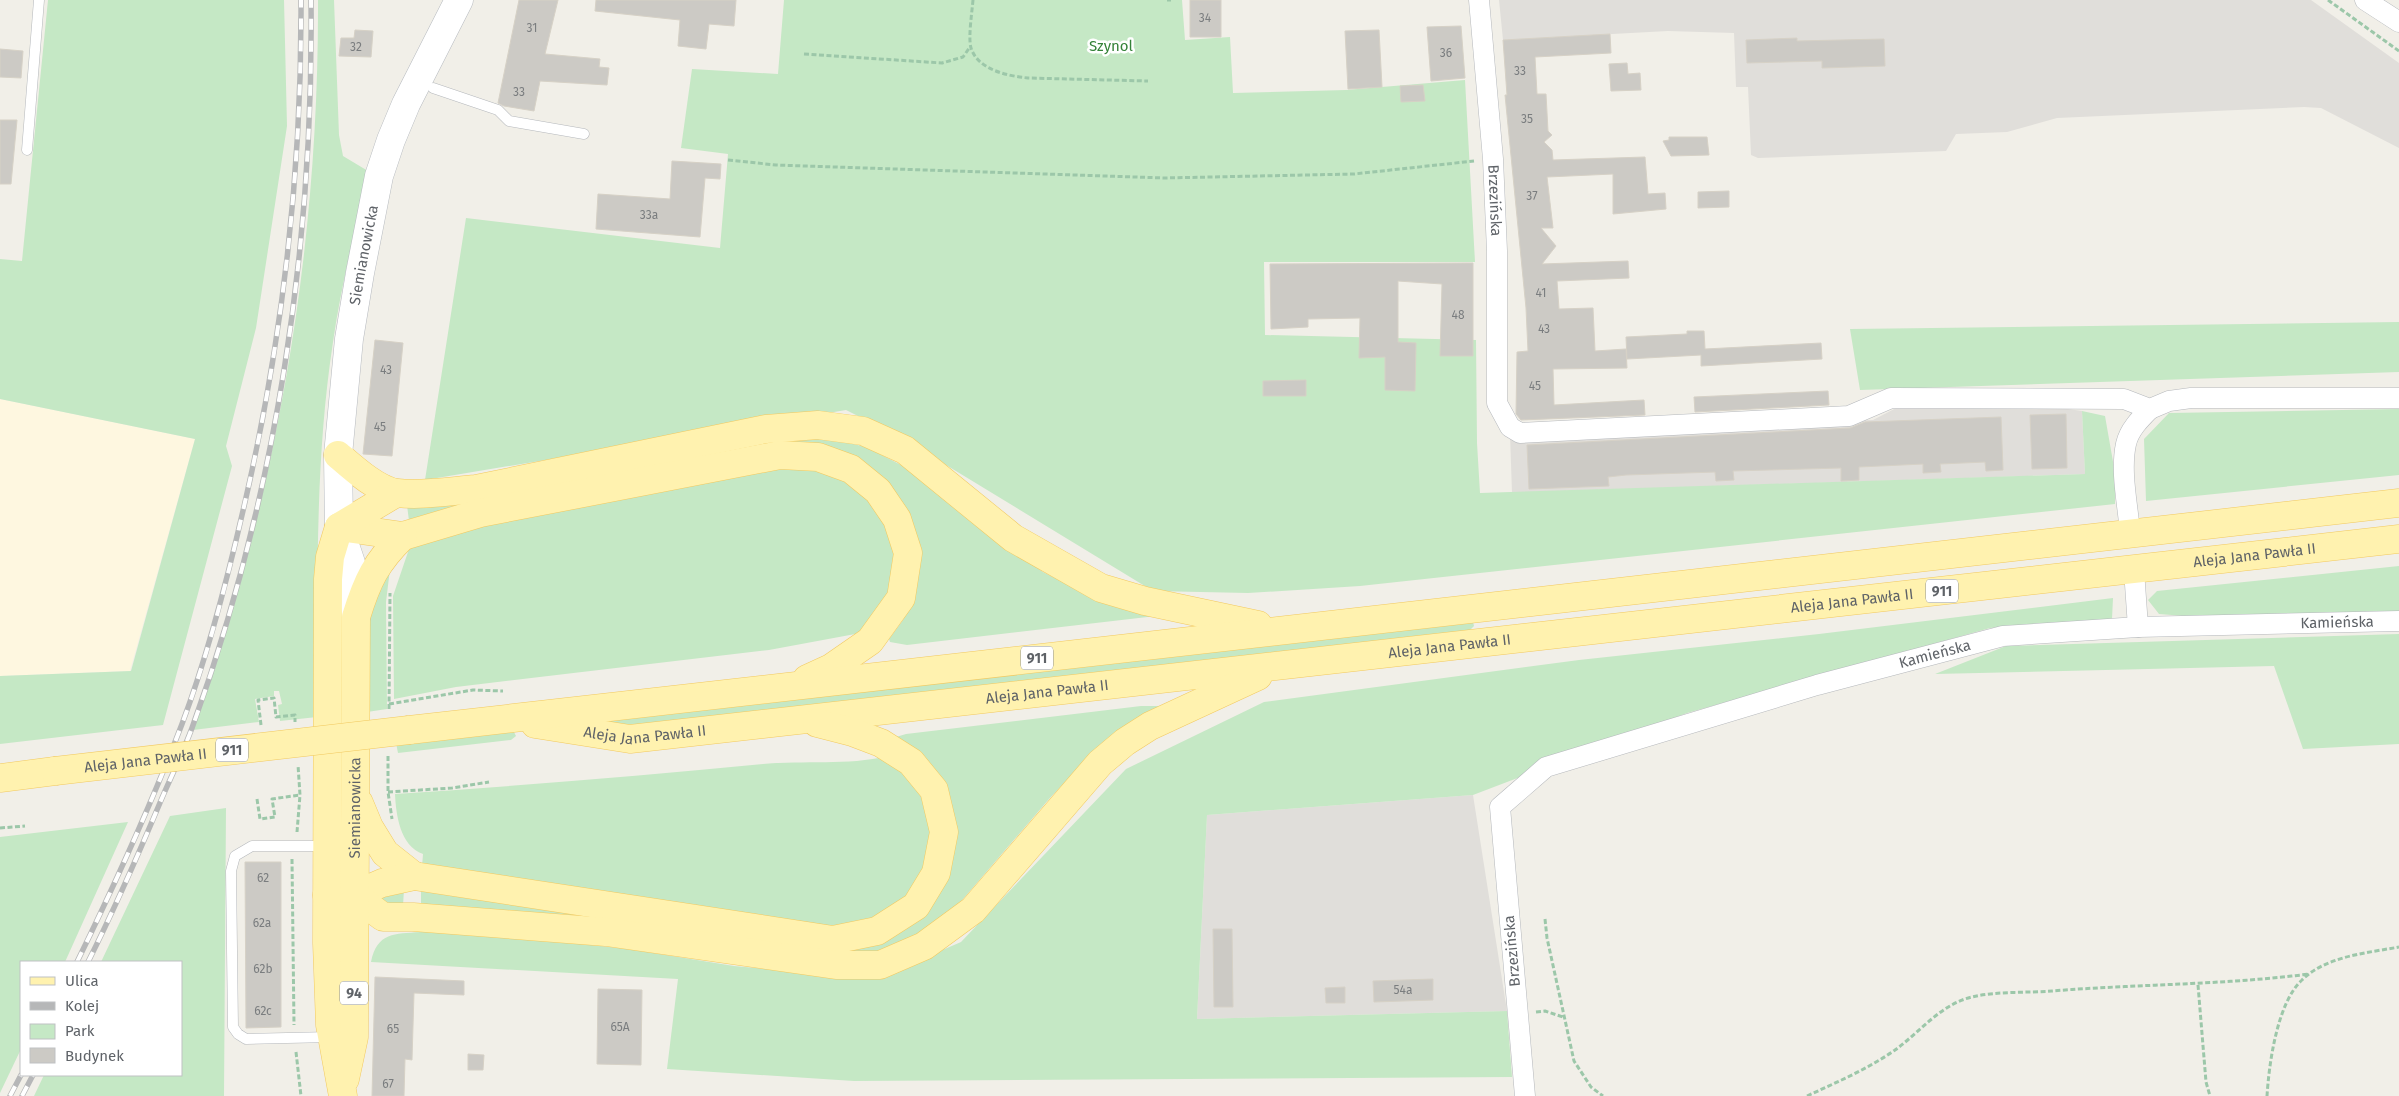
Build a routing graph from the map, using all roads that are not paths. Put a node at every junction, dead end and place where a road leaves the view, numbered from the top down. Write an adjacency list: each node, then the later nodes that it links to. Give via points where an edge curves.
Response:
1 (39, 0): 8 (lane)
2 (459, 0): 11 (main road, Siemianowicka / 94, via 406,104 379,176 349,339)
3 (1479, 0): 10 (street, Brzezińska, via 1493,158 1497,403 1510,427 1520,433 1849,416 1891,398 2124,399)
4 (2365, 0): 5 (street)
5 (2399, 22)
6 (433, 88): 7 (lane, via 498,110 510,121)
7 (584, 134)
8 (27, 150)
9 (2399, 398): 10 (street, via 2191,398 2169,400)
10 (2150, 409): 15 (street, via 2136,424 2126,443)
11 (338, 454): 12 (main road, via 364,477); 14 (main road, Siemianowicka / 94)
12 (396, 493): 14 (main road); 22 (main road, via 476,489 766,429 818,425 864,431 905,450 1013,538 1101,588 1145,601)
13 (2399, 503): 15 (main road, Aleja Jana Pawła II / 911)
14 (339, 527): 16 (main road); 19 (main road, Siemianowicka / 94, via 352,563); 30 (main road, Siemianowicka / 94, via 328,578)
15 (2130, 533): 22 (main road, Aleja Jana Pawła II / 911)
16 (403, 536): 19 (main road, via 374,568); 24 (main road, via 480,513 780,455 818,457 851,469 878,491 898,519 908,553 901,598 870,641 831,668)
17 (2399, 539): 18 (main road, Aleja Jana Pawła II / 911)
18 (2134, 570): 21 (street); 23 (main road, Aleja Jana Pawła II / 911)
19 (356, 617): 28 (main road, Siemianowicka / 94)
20 (2399, 621): 21 (street, Kamieńska)
21 (2138, 627): 29 (street, Kamieńska, via 2003,636 1817,685 1546,767)
22 (1280, 630): 24 (main road, Aleja Jana Pawła II / 911)
23 (1284, 665): 25 (main road, Aleja Jana Pawła II / 911); 33 (main road, via 1150,726 1125,742 1100,763 973,910 924,946 880,965 836,964 606,932 383,917)
24 (795, 685): 26 (main road, Aleja Jana Pawła II / 911)
25 (801, 718): 26 (main road, Aleja Jana Pawła II / 911, via 630,739); 31 (main road, via 881,743 911,762 934,790 944,832 936,873 916,906 877,931 833,940)
26 (501, 719): 27 (main road, Aleja Jana Pawła II / 911, bridge, via 399,721)
27 (0, 778)
28 (357, 796): 31 (main road, via 369,827 385,853); 33 (main road, Siemianowicka / 94)
29 (1500, 806): 36 (street, Brzezińska)
30 (327, 846): 32 (main road, Siemianowicka / 94); 34 (lane, via 252,846 235,856 231,871 233,1027 246,1039)
31 (414, 876): 33 (main road, via 382,883)
32 (327, 895): 33 (main road); 34 (main road, Siemianowicka / 94)
33 (354, 895): 35 (main road, Siemianowicka / 94, via 354,1037)
34 (332, 1037): 35 (main road, Siemianowicka / 94)
35 (343, 1093)
36 (1525, 1096)

